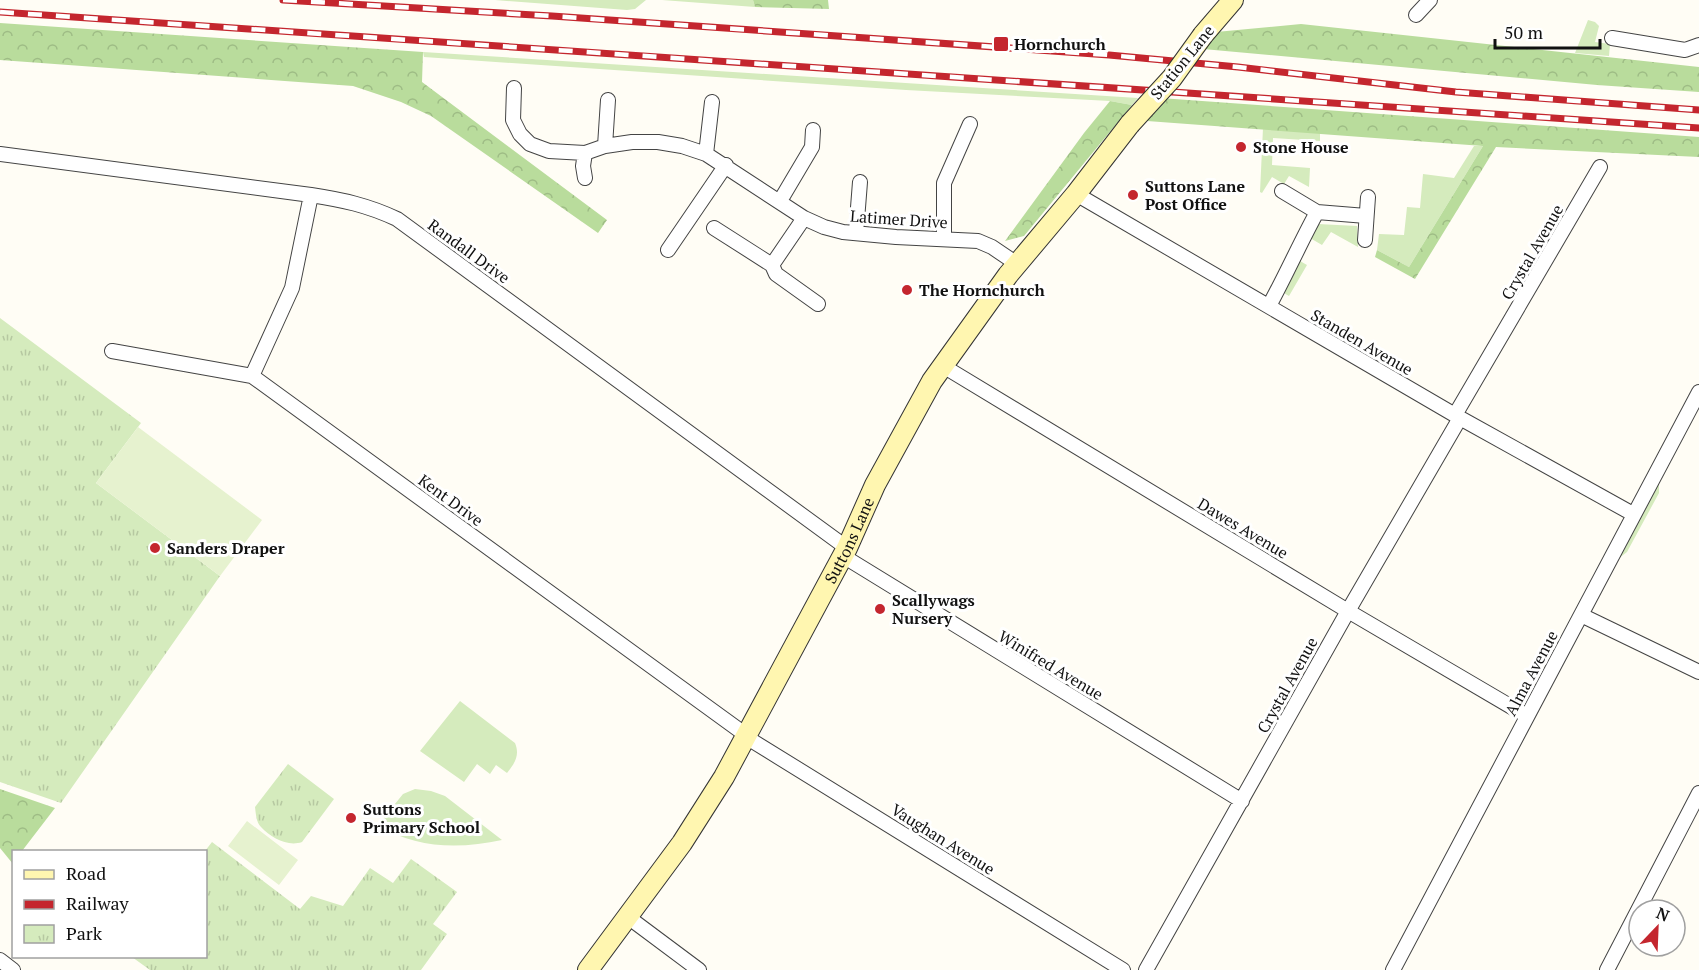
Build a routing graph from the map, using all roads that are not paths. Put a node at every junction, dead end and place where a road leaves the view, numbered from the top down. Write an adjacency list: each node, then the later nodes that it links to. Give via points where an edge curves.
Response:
1 (1233, 0): 10 (street, Station Lane, bridge)
2 (1430, 0): 3 (street)
3 (1416, 15)
4 (1612, 38): 5 (street, via 1685,50)
5 (1699, 45)
6 (514, 88): 13 (street, Latimer Drive, via 513,120 530,144 549,151)
7 (608, 99): 12 (street)
8 (712, 102): 15 (street)
9 (970, 124): 30 (street, via 944,183)
10 (1131, 124): 21 (street, Suttons Lane)
11 (813, 130): 24 (street, via 812,147)
12 (605, 146): 13 (street, Latimer Drive); 15 (street, Latimer Drive, via 658,142)
13 (585, 153): 18 (street)
14 (0, 154): 22 (street, Randall Drive)
15 (706, 154): 16 (street, Latimer Drive)
16 (726, 165): 24 (street, Latimer Drive); 32 (street)
17 (1600, 167): 41 (street, Crystal Avenue)
18 (585, 178)
19 (860, 182): 29 (street)
20 (1282, 191): 25 (street)
21 (1076, 194): 33 (street, Suttons Lane); 36 (street, Standen Avenue)
22 (311, 195): 39 (street, via 292,288); 43 (street, Randall Drive, via 358,203 397,219)
23 (1368, 197): 26 (street)
24 (780, 201): 27 (street, Latimer Drive)
25 (1317, 212): 26 (street); 36 (street)
26 (1366, 216): 31 (street)
27 (804, 218): 29 (street, Latimer Drive, via 824,227); 34 (street)
28 (714, 228): 34 (street)
29 (856, 233): 30 (street, Latimer Drive)
30 (944, 239): 33 (street, Latimer Drive, via 981,242)
31 (1365, 240)
32 (668, 250)
33 (1017, 264): 38 (street, Suttons Lane)
34 (772, 265): 35 (street, via 776,274)
35 (818, 304)
36 (1269, 306): 41 (street, Standen Avenue)
37 (112, 351): 39 (street, Kent Drive)
38 (943, 366): 43 (street, Suttons Lane, via 875,484); 44 (street, Dawes Avenue)
39 (252, 376): 48 (street, Kent Drive)
40 (1699, 392): 42 (street, Alma Avenue)
41 (1457, 417): 42 (street, Standen Avenue); 44 (street, Crystal Avenue)
42 (1633, 514): 45 (street, Alma Avenue)
43 (845, 552): 48 (street, Suttons Lane); 50 (street, Winifred Avenue)
44 (1348, 611): 47 (street, Dawes Avenue); 50 (street, Crystal Avenue)
45 (1581, 615): 46 (street); 47 (street, Alma Avenue)
46 (1699, 672)
47 (1527, 716): 58 (street, Alma Avenue)
48 (746, 736): 51 (street, Suttons Lane, via 682,843); 56 (street, Vaughan Avenue)
49 (1699, 793): 59 (street)
50 (1242, 801): 57 (street, Crystal Avenue)
51 (628, 917): 54 (street, Suttons Lane); 55 (street)
52 (0, 960): 53 (street)
53 (13, 970)
54 (588, 970)
55 (699, 970)
56 (1124, 970)
57 (1146, 970)
58 (1393, 970)
59 (1607, 970)

